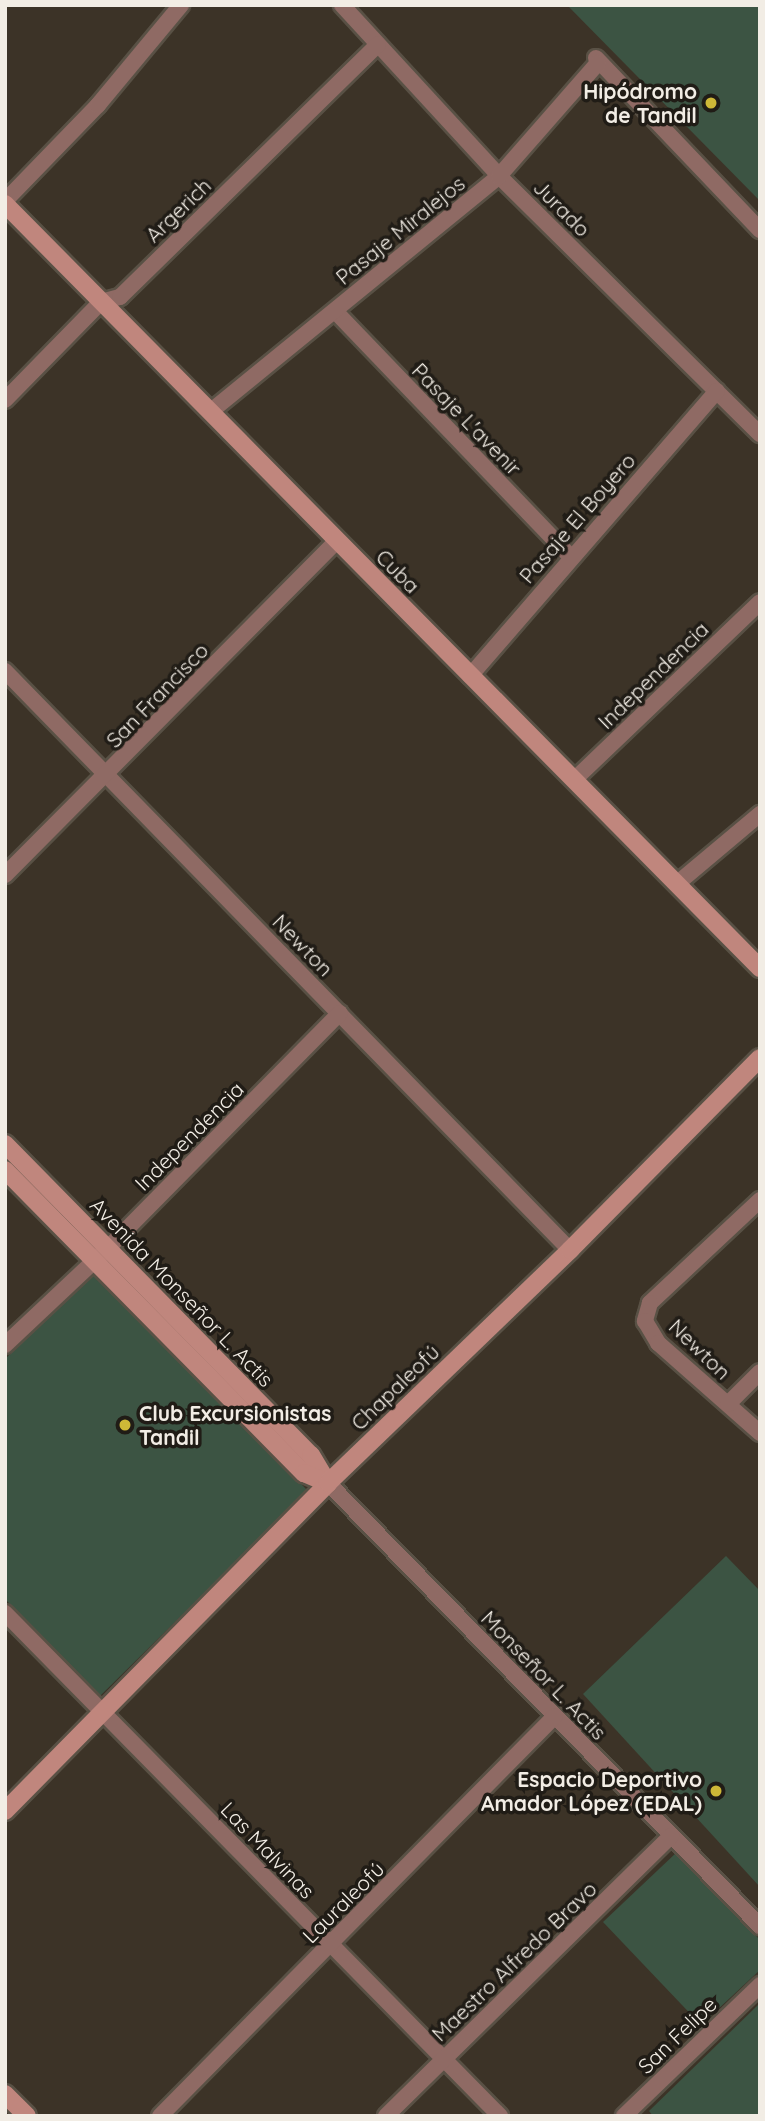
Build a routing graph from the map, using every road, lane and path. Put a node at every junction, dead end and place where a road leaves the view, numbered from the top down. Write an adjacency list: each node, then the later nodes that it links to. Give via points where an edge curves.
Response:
1 (181, 5): 5 (street, via 98,105)
2 (342, 5): 3 (street, Jurado)
3 (378, 44): 4 (street, Jurado); 7 (street, Argerich, via 120,297)
4 (499, 176): 6 (street, Pasaje Miralejos, via 597,60); 8 (street, Pasaje Miralejos); 9 (street, Jurado)
5 (5, 202): 7 (street, Cuba)
6 (760, 230)
7 (101, 302): 10 (street, Argerich); 11 (street, Cuba)
8 (335, 311): 11 (street, Pasaje Miralejos); 14 (street, Pasaje L'avenir)
9 (717, 391): 12 (street, Jurado); 14 (street, Pasaje El Boyero)
10 (5, 400)
11 (210, 412): 13 (street, Cuba)
12 (760, 434)
13 (336, 542): 17 (street, Cuba); 18 (street, San Francisco)
14 (570, 556): 17 (street, Pasaje El Boyero)
15 (760, 602): 19 (street, Independencia)
16 (5, 671): 18 (street, Newton)
17 (470, 676): 19 (street, Cuba)
18 (108, 775): 21 (street, San Francisco); 24 (street, Newton)
19 (575, 779): 22 (street, Cuba)
20 (760, 814): 22 (street)
21 (5, 874)
22 (679, 882): 23 (street, Cuba)
23 (760, 968)
24 (340, 1013): 29 (street, Independencia); 30 (street, Newton)
25 (760, 1058): 30 (street, Chapaleofú)
26 (5, 1144): 29 (street, Avenida Monseñor L. Actis)
27 (5, 1170): 31 (street, Avenida Monseñor L. Actis)
28 (760, 1200): 34 (street, Newton, via 650,1303 645,1321 658,1343)
29 (108, 1248): 31 (street, Independencia); 36 (street, Avenida Monseñor L. Actis, via 311,1455)
30 (570, 1250): 36 (street, Chapaleofú)
31 (94, 1261): 32 (street, Independencia); 36 (street, Avenida Monseñor L. Actis, via 304,1473)
32 (5, 1345)
33 (760, 1372): 34 (street)
34 (728, 1404): 35 (street, Newton)
35 (760, 1433)
36 (327, 1483): 38 (street, Chapaleofú); 39 (street, Monseñor L. Actis)
37 (5, 1613): 38 (street, Las Malvinas)
38 (104, 1711): 40 (street, Chapaleofú); 43 (street, Las Malvinas)
39 (555, 1716): 41 (street, Monseñor L. Actis); 43 (street, Lauraleofú)
40 (5, 1811)
41 (671, 1836): 42 (street, Monseñor L. Actis); 45 (street, Maestro Alfredo Bravo)
42 (760, 1926)
43 (331, 1945): 45 (street, Las Malvinas); 48 (street, Lauraleofú)
44 (760, 1985): 51 (street, San Felipe)
45 (445, 2057): 49 (street, Maestro Alfredo Bravo); 50 (street, Las Malvinas)
46 (5, 2094): 47 (street)
47 (27, 2116)
48 (160, 2116)
49 (386, 2116)
50 (500, 2116)
51 (624, 2116)

